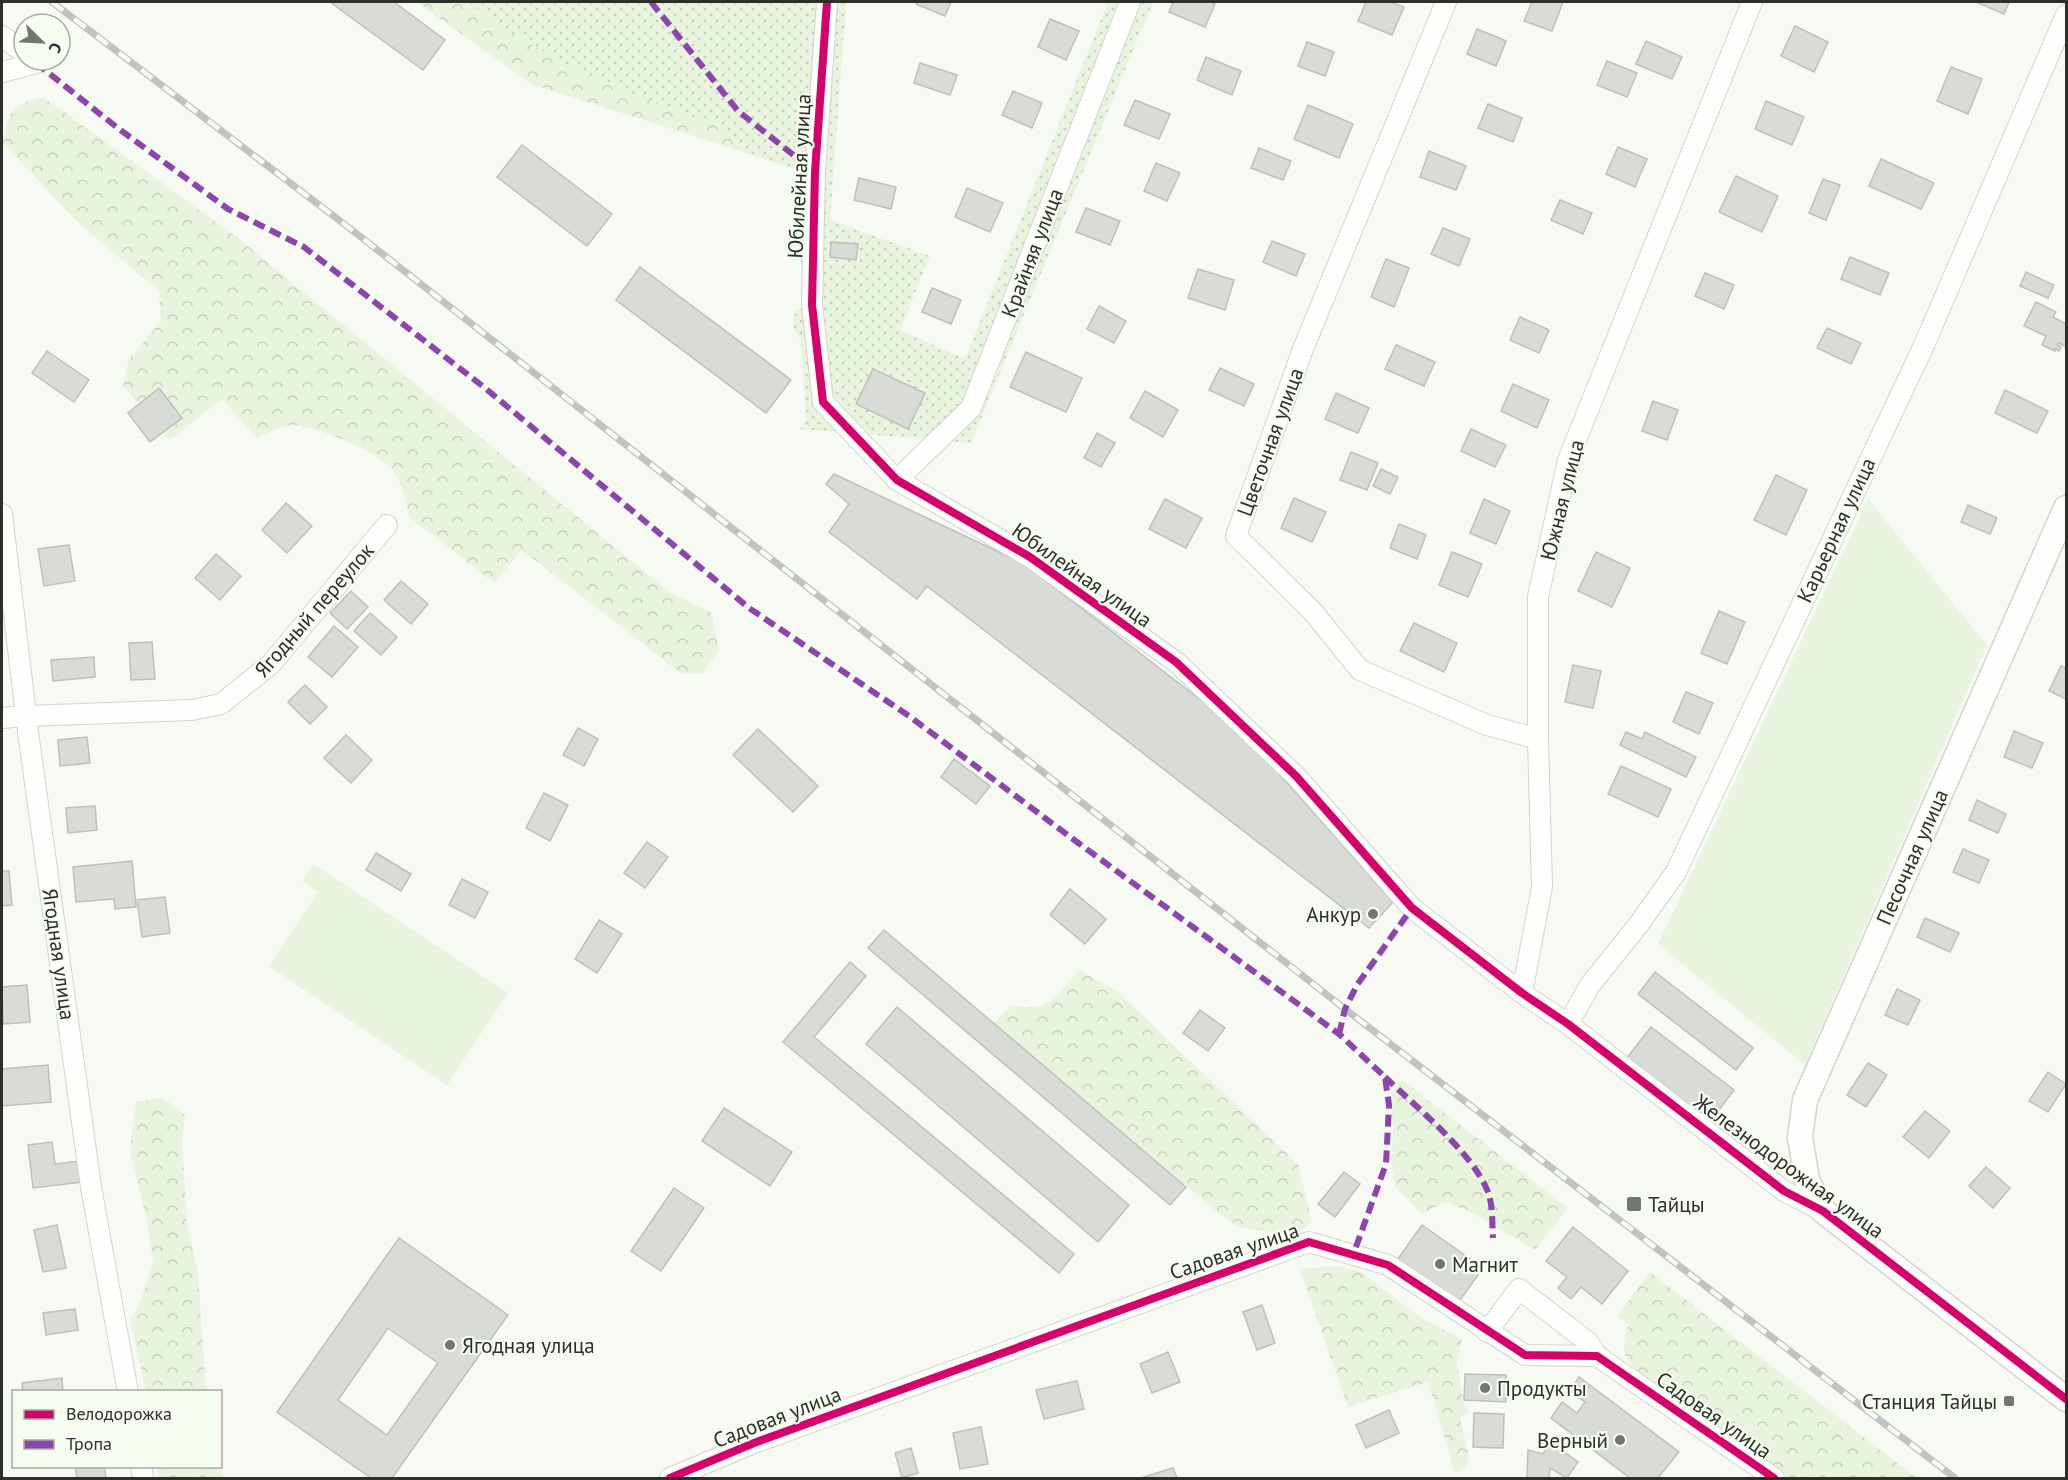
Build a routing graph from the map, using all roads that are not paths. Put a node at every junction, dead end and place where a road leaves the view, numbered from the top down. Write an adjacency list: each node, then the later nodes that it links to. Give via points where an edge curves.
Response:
1 (827, 2): 6 (street, Юбилейная улица, via 815,172 812,305 823,402)
2 (1130, 2): 6 (street, Крайняя улица, via 971,408)
3 (1446, 2): 12 (street, Цветочная улица, via 1303,349 1236,536 1314,613 1360,670 1487,725)
4 (1752, 2): 12 (street, Южная улица, via 1568,460 1538,597)
5 (2067, 15): 14 (street, Карьерная улица, via 1925,343 1676,872 1590,985)
6 (897, 480): 13 (street, Юбилейная улица, via 1030,556 1176,662 1296,776 1412,908)
7 (2067, 508): 15 (street, Песочная улица, via 1805,1100 1800,1137 1807,1180)
8 (2, 514): 10 (street, Ягодная улица)
9 (387, 525): 10 (street, Ягодный переулок, via 271,664 221,704 192,710)
10 (26, 716): 11 (street, Ягодный переулок); 18 (street, Ягодная улица, via 91,1187)
11 (2, 718)
12 (1538, 739): 13 (street, Южная улица, via 1542,887)
13 (1522, 993): 14 (street, Железнодорожная улица)
14 (1568, 1024): 15 (street, Железнодорожная улица, via 1784,1191)
15 (1823, 1211): 19 (street, Железнодорожная улица)
16 (1488, 1332): 17 (street, Садовая улица, via 1525,1355); 17 (street, via 1519,1289 1588,1342); 20 (street, Садовая улица, via 1388,1265 1310,1242 754,1443)
17 (1597, 1356): 21 (street, Садовая улица)
18 (128, 1390)
19 (2067, 1399)
20 (670, 1479)
21 (1774, 1479)

